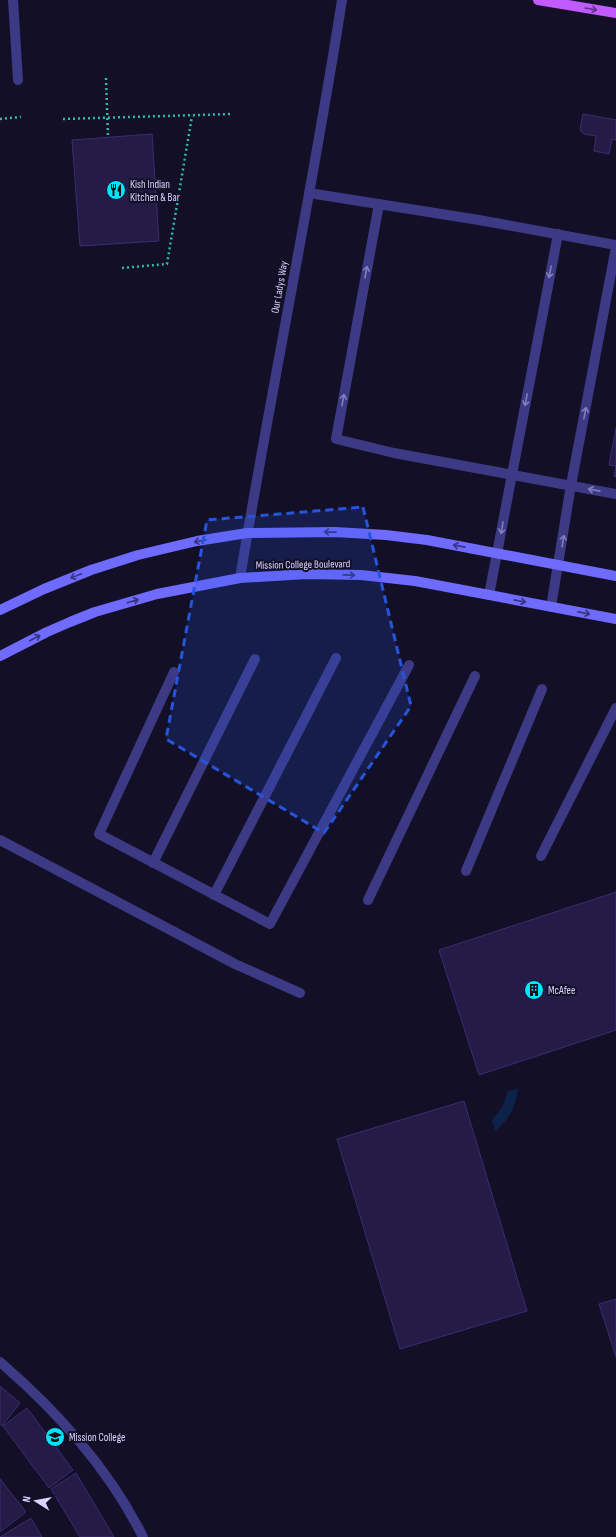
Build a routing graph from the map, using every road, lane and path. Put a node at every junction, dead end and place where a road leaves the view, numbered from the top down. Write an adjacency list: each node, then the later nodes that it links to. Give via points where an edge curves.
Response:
1 (13, 0): 6 (street)
2 (342, 0): 14 (street, Our Ladys Way)
3 (538, 0): 4 (main road, one-way to 4)
4 (616, 13)
5 (106, 78): 10 (path)
6 (18, 80)
7 (232, 114): 8 (path)
8 (192, 116): 10 (path); 18 (path, via 167,264)
9 (21, 117): 11 (path)
10 (107, 118): 12 (path); 13 (path)
11 (0, 119)
12 (63, 119)
13 (108, 137)
14 (309, 193): 15 (street); 22 (street, Our Ladys Way)
15 (379, 204): 16 (street); 19 (street, one-way to 15, via 394,453 336,438)
16 (558, 234): 17 (street); 19 (street, one-way to 19)
17 (616, 246): 20 (street, one-way to 17)
18 (122, 268)
19 (511, 474): 20 (street); 23 (street, one-way to 23)
20 (571, 486): 21 (street, one-way to 20); 24 (street, one-way to 20)
21 (616, 494)
22 (247, 533): 23 (street, one-way to 22, via 386,535 335,532); 26 (street, Our Ladys Way); 29 (street, one-way to 29, via 138,554 44,588)
23 (497, 553): 24 (street); 27 (street)
24 (559, 565): 25 (street); 28 (street)
25 (616, 576)
26 (240, 578): 27 (street, Mission College Boulevard, one-way to 27, via 307,574 361,575 415,581); 31 (street, Mission College Boulevard, one-way to 26, via 47,632 95,612 157,594)
27 (489, 595): 28 (street, Mission College Boulevard, one-way to 28)
28 (551, 607): 30 (street, Mission College Boulevard, one-way to 30)
29 (0, 610)
30 (616, 619)
31 (0, 656)
32 (336, 658): 43 (street)
33 (255, 659): 41 (street)
34 (409, 665): 43 (street, via 270,924)
35 (174, 672): 41 (street, via 99,834)
36 (474, 676): 44 (street)
37 (542, 689): 42 (street)
38 (616, 708): 40 (street)
39 (0, 840): 45 (street, via 235,964)
40 (541, 856)
41 (153, 863): 43 (street)
42 (466, 871)
43 (214, 895)
44 (368, 900)
45 (300, 993)
46 (0, 1362): 47 (street, via 63,1422 121,1498)
47 (142, 1536)

